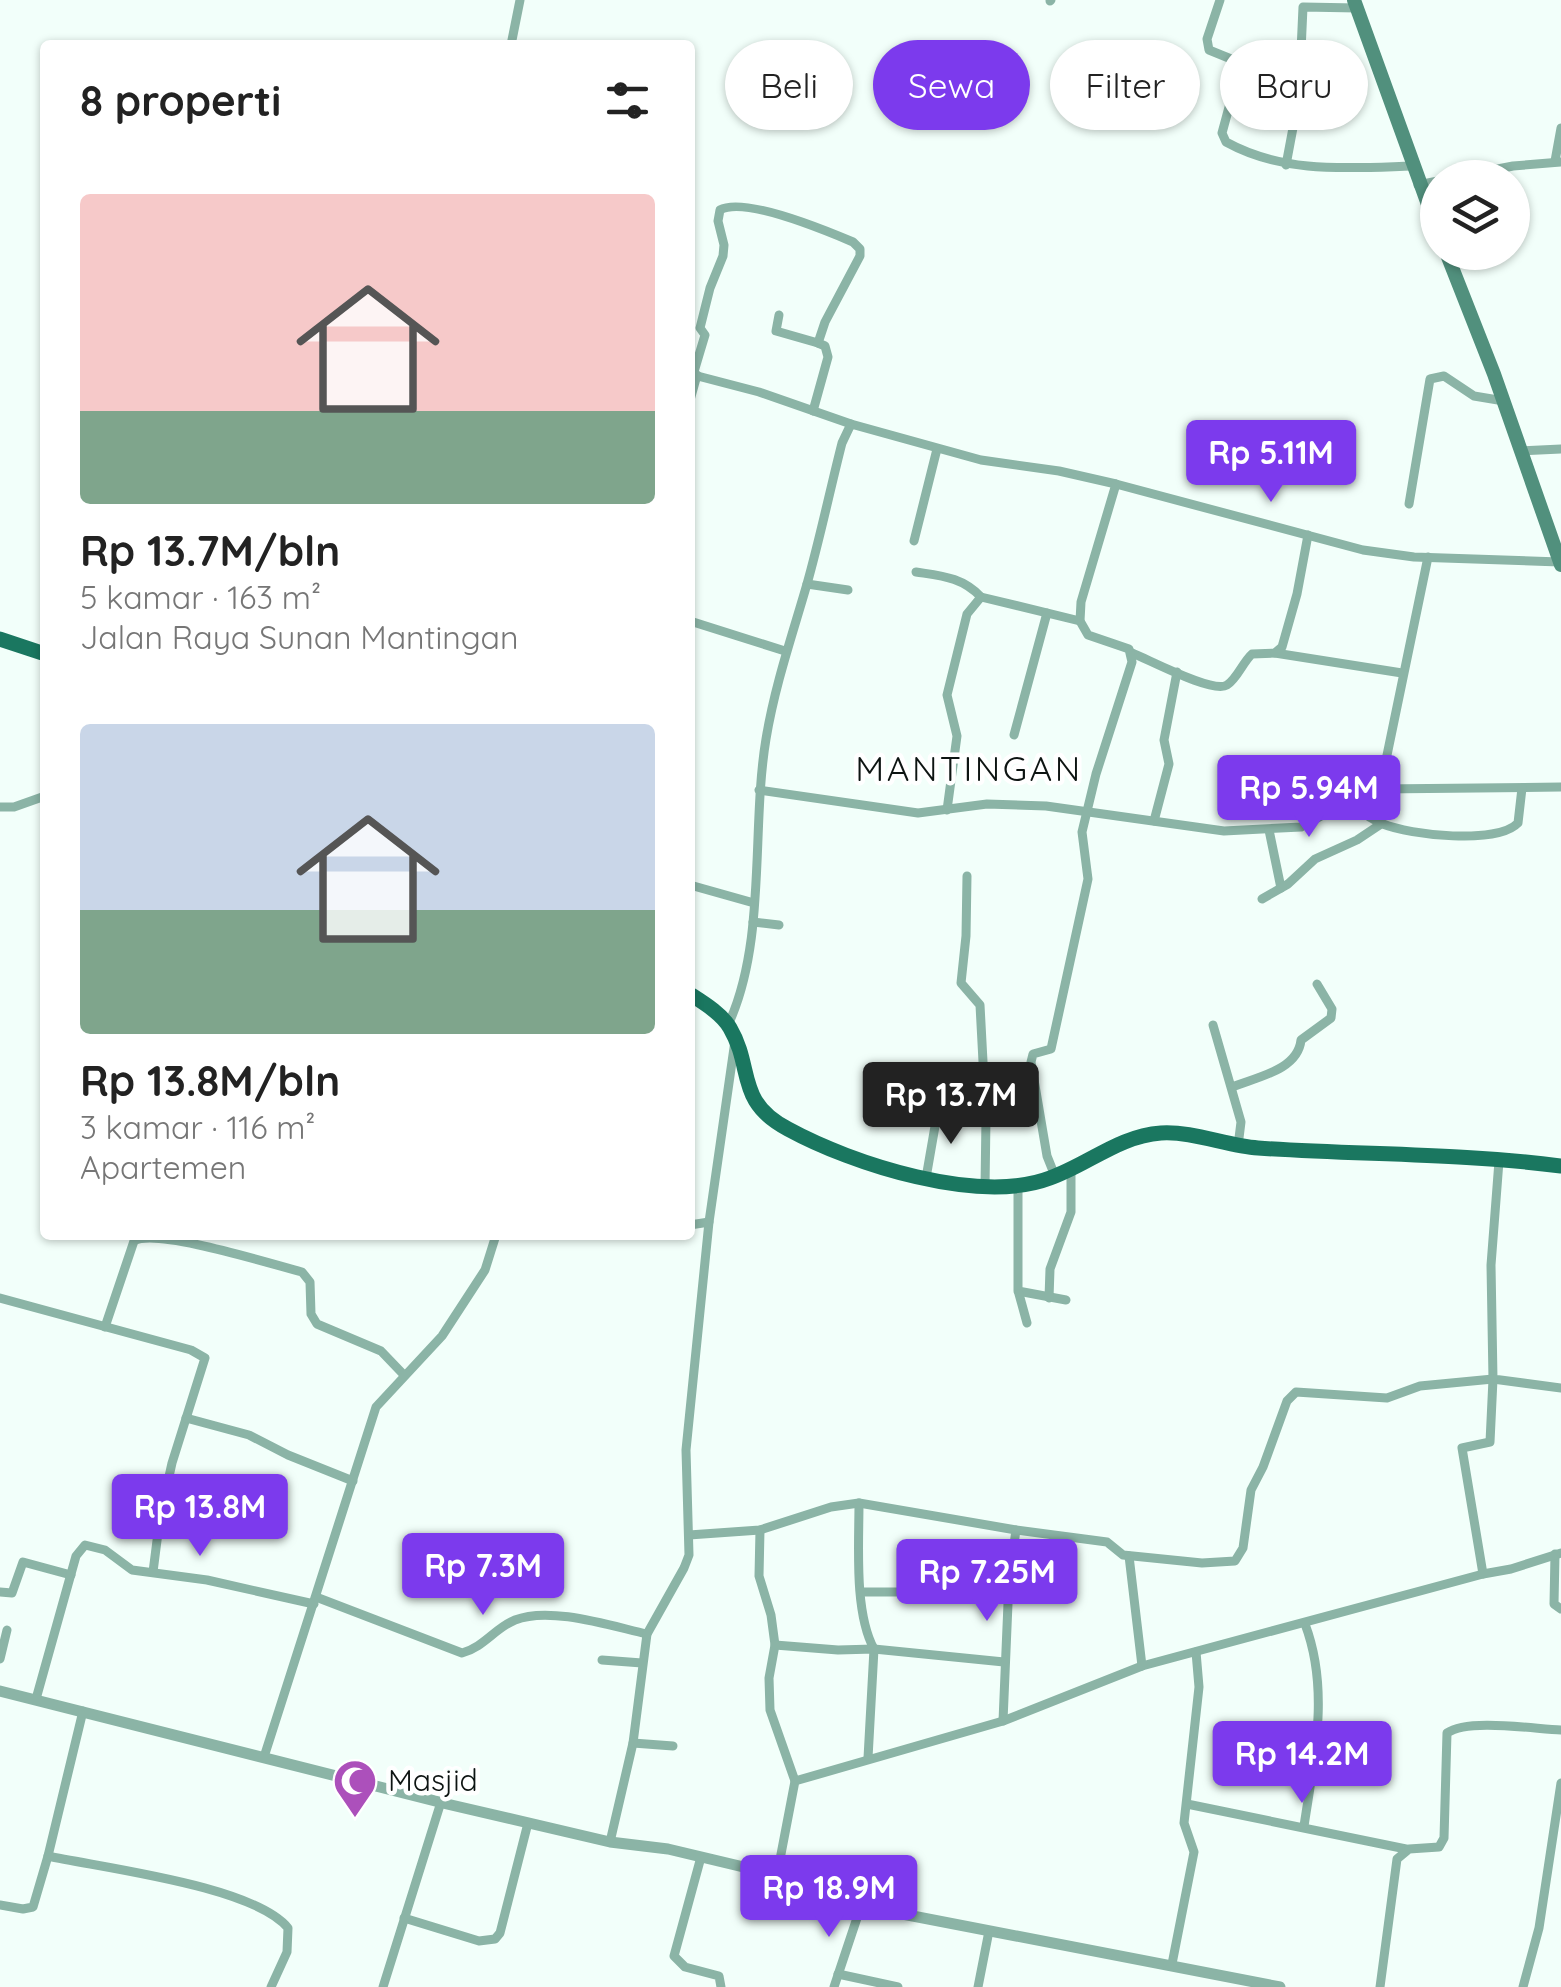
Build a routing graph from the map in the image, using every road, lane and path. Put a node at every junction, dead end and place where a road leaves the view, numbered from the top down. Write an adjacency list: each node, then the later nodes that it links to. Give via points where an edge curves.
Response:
1 (520, 0): 4 (street)
2 (1220, 0): 6 (street, via 1207,45)
3 (1355, 4): 5 (street, via 1303,7); 12 (main road)
4 (513, 40)
5 (1302, 40)
6 (1220, 56)
7 (1561, 128): 10 (street)
8 (1224, 130): 11 (street, via 1222,137 1252,154)
9 (1293, 130): 11 (street)
10 (1558, 162): 13 (street)
11 (1286, 165): 12 (street)
12 (1412, 166): 14 (main road)
13 (1530, 166)
14 (1418, 185): 15 (main road)
15 (1420, 190)
16 (1453, 270): 21 (main road)
17 (779, 315): 18 (street, via 776,332)
18 (818, 343): 19 (street, via 860,256 858,246 780,216 726,206 718,216 723,256 700,328 705,334); 22 (street, via 828,352)
19 (695, 371)
20 (695, 375): 22 (street)
21 (1504, 401): 26 (main road); 28 (street, via 1474,396 1444,376 1430,379)
22 (812, 411): 23 (street)
23 (851, 424): 24 (street); 34 (street)
24 (937, 449): 27 (street); 30 (street)
25 (1561, 449): 26 (street)
26 (1520, 451): 32 (main road)
27 (1116, 484): 29 (street); 38 (street)
28 (1409, 504)
29 (1308, 534): 31 (street, via 1363,550); 44 (street, via 1293,612)
30 (914, 541)
31 (1428, 557): 32 (street); 46 (street)
32 (1560, 563)
33 (916, 572): 36 (street, via 953,578)
34 (806, 584): 35 (street); 41 (street)
35 (848, 590)
36 (981, 597): 37 (street); 55 (street, via 967,614 946,695 957,736)
37 (1047, 613): 38 (street); 47 (street)
38 (1080, 621): 43 (street, via 1088,635)
39 (695, 623): 41 (street)
40 (0, 639): 42 (main road)
41 (785, 651): 51 (street)
42 (40, 652)
43 (1132, 653): 45 (street); 56 (street)
44 (1275, 653): 45 (street, via 1252,654 1229,684 1217,688); 46 (street)
45 (1178, 672): 57 (street, via 1164,740 1169,764)
46 (1402, 673): 50 (street)
47 (1014, 736)
48 (1522, 788): 49 (street); 50 (street); 58 (street, via 1518,823 1500,834 1472,837)
49 (1561, 788)
50 (1380, 789): 53 (street, via 1375,801)
51 (759, 790): 55 (street, via 908,812); 64 (street)
52 (40, 798): 54 (street)
53 (1353, 806): 58 (street); 59 (street, via 1334,808 1301,827)
54 (0, 808)
55 (946, 810): 56 (street, via 987,804)
56 (1086, 810): 57 (street); 76 (street, via 1082,850 1088,880 1072,957 1051,1049 1033,1054 1031,1062 1047,1156)
57 (1154, 821): 59 (street, via 1204,830)
58 (1381, 824): 62 (street, via 1316,859)
59 (1269, 830): 62 (street)
60 (967, 876): 79 (street, via 962,983 980,1005)
61 (695, 885): 64 (street)
62 (1281, 888): 63 (street)
63 (1262, 898)
64 (754, 903): 65 (street)
65 (753, 922): 66 (street); 70 (street)
66 (779, 925)
67 (1317, 984): 71 (street, via 1331,1018 1301,1040 1291,1061)
68 (695, 999): 70 (main road)
69 (1213, 1025): 71 (street)
70 (732, 1032): 77 (main road, via 750,1094 783,1127); 80 (street)
71 (1232, 1087): 73 (street)
72 (938, 1109): 77 (street)
73 (1239, 1147): 74 (main road); 76 (main road, via 1167,1132 1145,1135)
74 (1499, 1160): 75 (main road); 92 (street, via 1491,1265)
75 (1561, 1166)
76 (1063, 1173): 78 (main road); 87 (street, via 1071,1212 1050,1270)
77 (926, 1178): 79 (main road)
78 (1018, 1184): 79 (main road); 85 (street)
79 (984, 1187)
80 (709, 1222): 81 (street); 99 (street, via 686,1450)
81 (695, 1223)
82 (136, 1240): 90 (street)
83 (182, 1240): 91 (street, via 302,1272 317,1324 381,1351)
84 (495, 1240): 91 (street, via 486,1270 442,1336)
85 (1019, 1294): 87 (street); 89 (street)
86 (0, 1298): 90 (street)
87 (1049, 1298): 88 (street)
88 (1066, 1300)
89 (1027, 1322)
90 (105, 1327): 94 (street, via 205,1358)
91 (404, 1375): 95 (street, via 376,1407)
92 (1494, 1379): 93 (street); 101 (street, via 1420,1386 1387,1398 1296,1392 1284,1406 1251,1490 1238,1560); 104 (street, via 1491,1440 1462,1448)
93 (1561, 1388)
94 (186, 1418): 95 (street, via 250,1435); 102 (street)
95 (354, 1481): 108 (street)
96 (859, 1503): 97 (street); 98 (street); 107 (street)
97 (760, 1530): 99 (street); 113 (street, via 759,1576)
98 (1016, 1530): 101 (street, via 1107,1542); 105 (street)
99 (690, 1535): 112 (street, via 684,1568)
100 (1558, 1553): 104 (street); 109 (street, via 1554,1604)
101 (1129, 1556): 120 (street)
102 (153, 1572): 103 (street, via 126,1568 105,1550 85,1545); 108 (street)
103 (71, 1574): 106 (street, via 23,1562 12,1593); 122 (street)
104 (1483, 1574): 110 (street)
105 (1009, 1580): 107 (street, via 929,1575 915,1592); 118 (street)
106 (0, 1592)
107 (862, 1592): 114 (street)
108 (315, 1600): 112 (street, via 462,1653 531,1616); 128 (street)
109 (1561, 1609)
110 (1305, 1624): 115 (street); 135 (street, via 1320,1686)
111 (7, 1630): 116 (street)
112 (647, 1634): 119 (street)
113 (775, 1645): 114 (street); 130 (street, via 770,1710)
114 (874, 1649): 118 (street); 129 (street)
115 (1196, 1652): 120 (street); 133 (street, via 1200,1687)
116 (0, 1659)
117 (602, 1660): 119 (street)
118 (1004, 1662): 124 (street)
119 (642, 1663): 126 (street)
120 (1142, 1666): 124 (street)
121 (0, 1690): 122 (street)
122 (36, 1699): 123 (street)
123 (83, 1711): 128 (street); 138 (street)
124 (1003, 1721): 129 (street)
125 (1561, 1730): 137 (street, via 1452,1728 1445,1738 1444,1838 1439,1847)
126 (633, 1743): 127 (street); 136 (street)
127 (673, 1746)
128 (264, 1758): 132 (street)
129 (868, 1758): 130 (street)
130 (795, 1781): 140 (street)
131 (1561, 1783): 157 (street)
132 (441, 1802): 134 (street); 143 (street)
133 (1187, 1804): 135 (street); 145 (street, via 1184,1823 1194,1852)
134 (528, 1823): 136 (street); 143 (street, via 495,1939 480,1941)
135 (1304, 1826): 137 (street)
136 (610, 1842): 139 (street)
137 (1409, 1849): 156 (street, via 1396,1866)
138 (48, 1856): 141 (street, via 32,1907); 149 (street, via 215,1890 275,1916 288,1928 288,1943)
139 (701, 1857): 140 (street); 151 (street, via 674,1956 685,1967 719,1976)
140 (778, 1875): 142 (street)
141 (0, 1904)
142 (861, 1906): 144 (street); 146 (street)
143 (404, 1918): 150 (street)
144 (990, 1931): 145 (street); 154 (street)
145 (1172, 1964): 147 (street)
146 (838, 1974): 148 (street); 152 (street)
147 (1217, 1982): 155 (street)
148 (884, 1986): 153 (street)
149 (270, 1987)
150 (382, 1987)
151 (722, 1987)
152 (834, 1987)
153 (898, 1987)
154 (978, 1987)
155 (1280, 1987)
156 (1380, 1987)
157 (1523, 1987)

